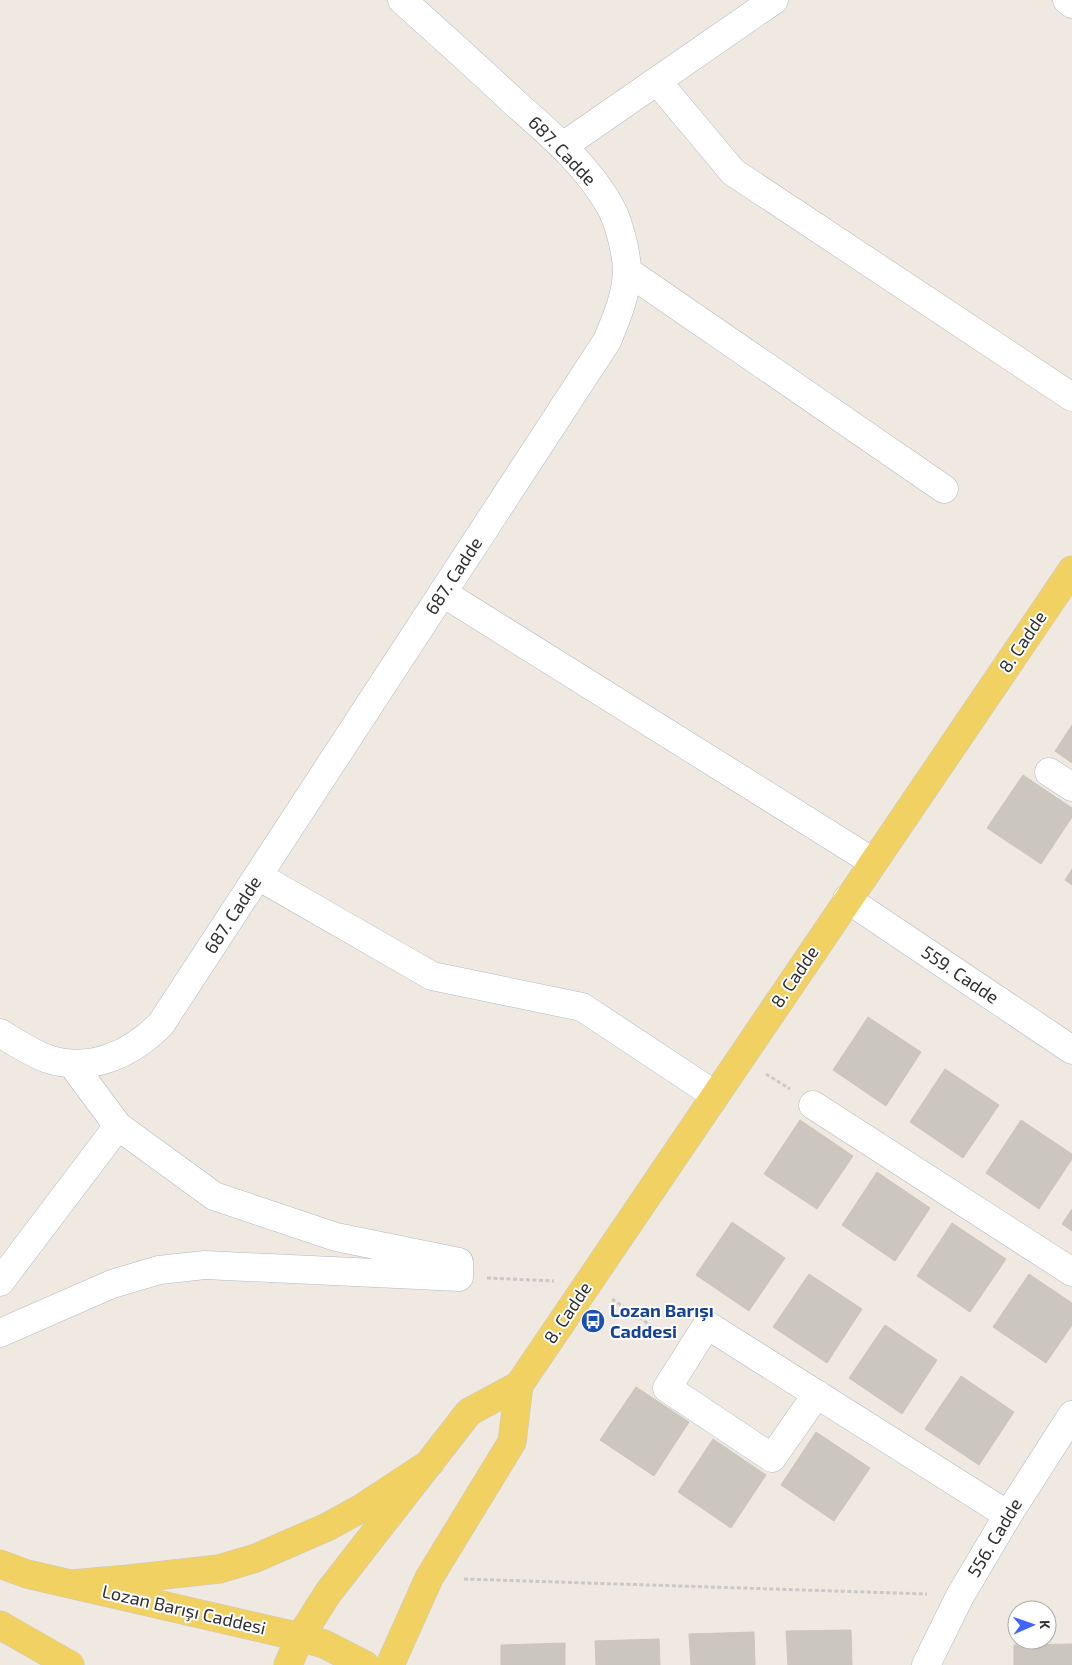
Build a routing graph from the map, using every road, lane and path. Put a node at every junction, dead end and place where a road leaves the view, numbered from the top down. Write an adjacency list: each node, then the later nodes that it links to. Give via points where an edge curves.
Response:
1 (402, 0): 6 (street, 687. Cadde)
2 (774, 0): 5 (street)
3 (1067, 0): 4 (street)
4 (1072, 4)
5 (657, 80): 6 (street); 8 (street, via 733,172)
6 (563, 146): 7 (street, 687. Cadde, via 590,176 611,207)
7 (627, 271): 9 (street); 11 (street, 687. Cadde, via 624,292 607,342)
8 (1072, 397)
9 (944, 489)
10 (1072, 570): 14 (main road, 8. Cadde)
11 (443, 593): 14 (street); 15 (street, 687. Cadde)
12 (1050, 772): 13 (street)
13 (1072, 787)
14 (873, 862): 16 (main road, 8. Cadde)
15 (258, 876): 20 (street, 687. Cadde, via 161,1024 133,1048 94,1062); 21 (street, via 432,976 582,1007)
16 (848, 899): 18 (street, 559. Cadde); 19 (main road, 8. Cadde)
17 (0, 1033): 20 (street, 687. Cadde, via 37,1054)
18 (1072, 1050)
19 (741, 1057): 21 (main road, 8. Cadde); 22 (path)
20 (72, 1064): 23 (street)
21 (715, 1096): 27 (main road, 8. Cadde)
22 (813, 1105): 24 (street)
23 (118, 1126): 25 (street, via 214,1196 336,1237 459,1262); 26 (street)
24 (1072, 1272)
25 (459, 1277): 27 (path); 28 (street, via 205,1265 159,1270 112,1284)
26 (0, 1282)
27 (588, 1283): 29 (path); 30 (main road, 8. Cadde)
28 (0, 1333)
29 (690, 1352): 31 (street, via 708,1325); 31 (street, via 667,1388 772,1458)
30 (519, 1385): 33 (main road, 8. Cadde, via 469,1412); 36 (main road, 8. Cadde, via 512,1442)
31 (817, 1394): 34 (street)
32 (1072, 1415): 34 (street, 556. Cadde)
33 (430, 1463): 37 (main road, via 328,1527 256,1558 194,1572); 40 (main road, 8. Cadde, via 328,1593)
34 (1008, 1515): 38 (street, 556. Cadde)
35 (0, 1564): 37 (main road, Lozan Barışı Caddesi)
36 (429, 1578): 38 (path); 44 (main road, 8. Cadde)
37 (71, 1584): 40 (main road, Lozan Barışı Caddesi)
38 (960, 1596): 45 (street, 556. Cadde)
39 (0, 1625): 41 (main road)
40 (300, 1637): 42 (main road, 8. Cadde); 43 (main road, Lozan Barışı Caddesi, via 324,1644)
41 (61, 1662)
42 (288, 1665)
43 (366, 1665)
44 (390, 1665)
45 (926, 1665)

